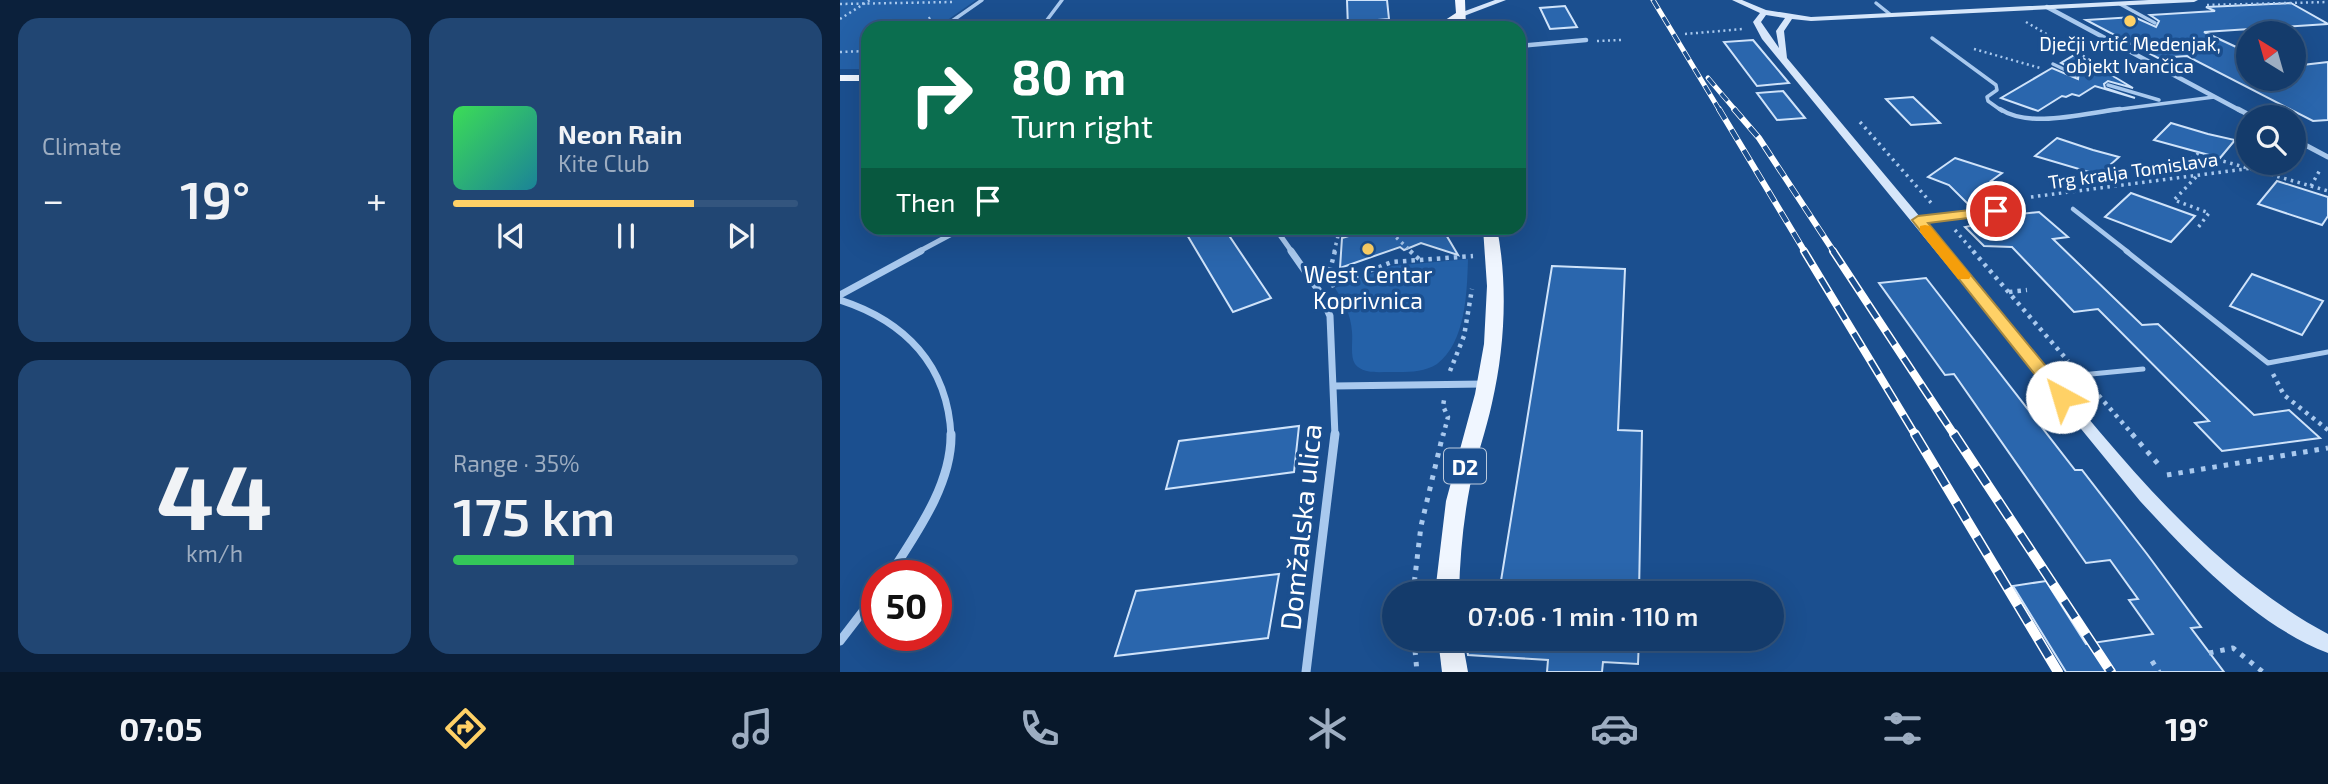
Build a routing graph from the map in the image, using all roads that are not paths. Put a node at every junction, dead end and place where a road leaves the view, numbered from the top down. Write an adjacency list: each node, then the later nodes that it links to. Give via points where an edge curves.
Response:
1 (982, 0): 15 (lane)
2 (1062, 0): 16 (lane)
3 (1460, 0): 12 (main road)
4 (1502, 0): 12 (main road)
5 (1735, 0): 11 (main road)
6 (2194, 0): 7 (main road)
7 (2139, 1): 9 (main road)
8 (1876, 3): 13 (lane)
9 (2120, 4): 10 (main road); 19 (lane)
10 (2047, 7): 13 (main road); 29 (street)
11 (1763, 12): 14 (main road); 23 (main road, via 1758,25)
12 (1461, 15): 17 (main road); 18 (main road)
13 (1891, 15): 14 (main road)
14 (1789, 18): 23 (main road, via 1780,31)
15 (952, 21)
16 (1046, 21)
17 (1450, 21)
18 (1461, 21)
19 (2155, 23)
20 (1932, 38): 30 (lane, via 1996,85 1988,101 2017,119)
21 (1586, 40): 22 (street)
22 (1526, 45)
23 (1784, 57): 36 (main road)
24 (2053, 64): 25 (lane)
25 (2076, 75)
26 (840, 78): 27 (main road)
27 (861, 78)
28 (2108, 85): 30 (lane)
29 (2214, 97): 30 (lane); 31 (street)
30 (2162, 101)
31 (2236, 108)
32 (2306, 145): 33 (street)
33 (2328, 156)
34 (2022, 208): 36 (lane)
35 (2073, 209): 41 (lane, Trg kralja Tomislava, via 2268,363)
36 (1918, 220): 43 (main road)
37 (951, 235): 40 (street)
38 (1280, 235): 45 (street, Domžalska ulica, via 1319,291 1329,316)
39 (1491, 235): 44 (main road, D2, via 1496,298)
40 (840, 298): 46 (street, via 889,321 912,339 934,368 950,403 952,442 938,488)
41 (2328, 352)
42 (2144, 369): 43 (lane)
43 (2047, 379): 50 (main road, via 2182,536 2269,611)
44 (1487, 384): 45 (street); 47 (main road, D2, via 1463,473)
45 (1334, 386): 52 (street, Domžalska ulica, via 1334,460)
46 (899, 560)
47 (1448, 581)
48 (861, 614): 49 (street)
49 (840, 641)
50 (2328, 644)
51 (1452, 651): 53 (main road)
52 (1306, 672)
53 (1455, 672)

